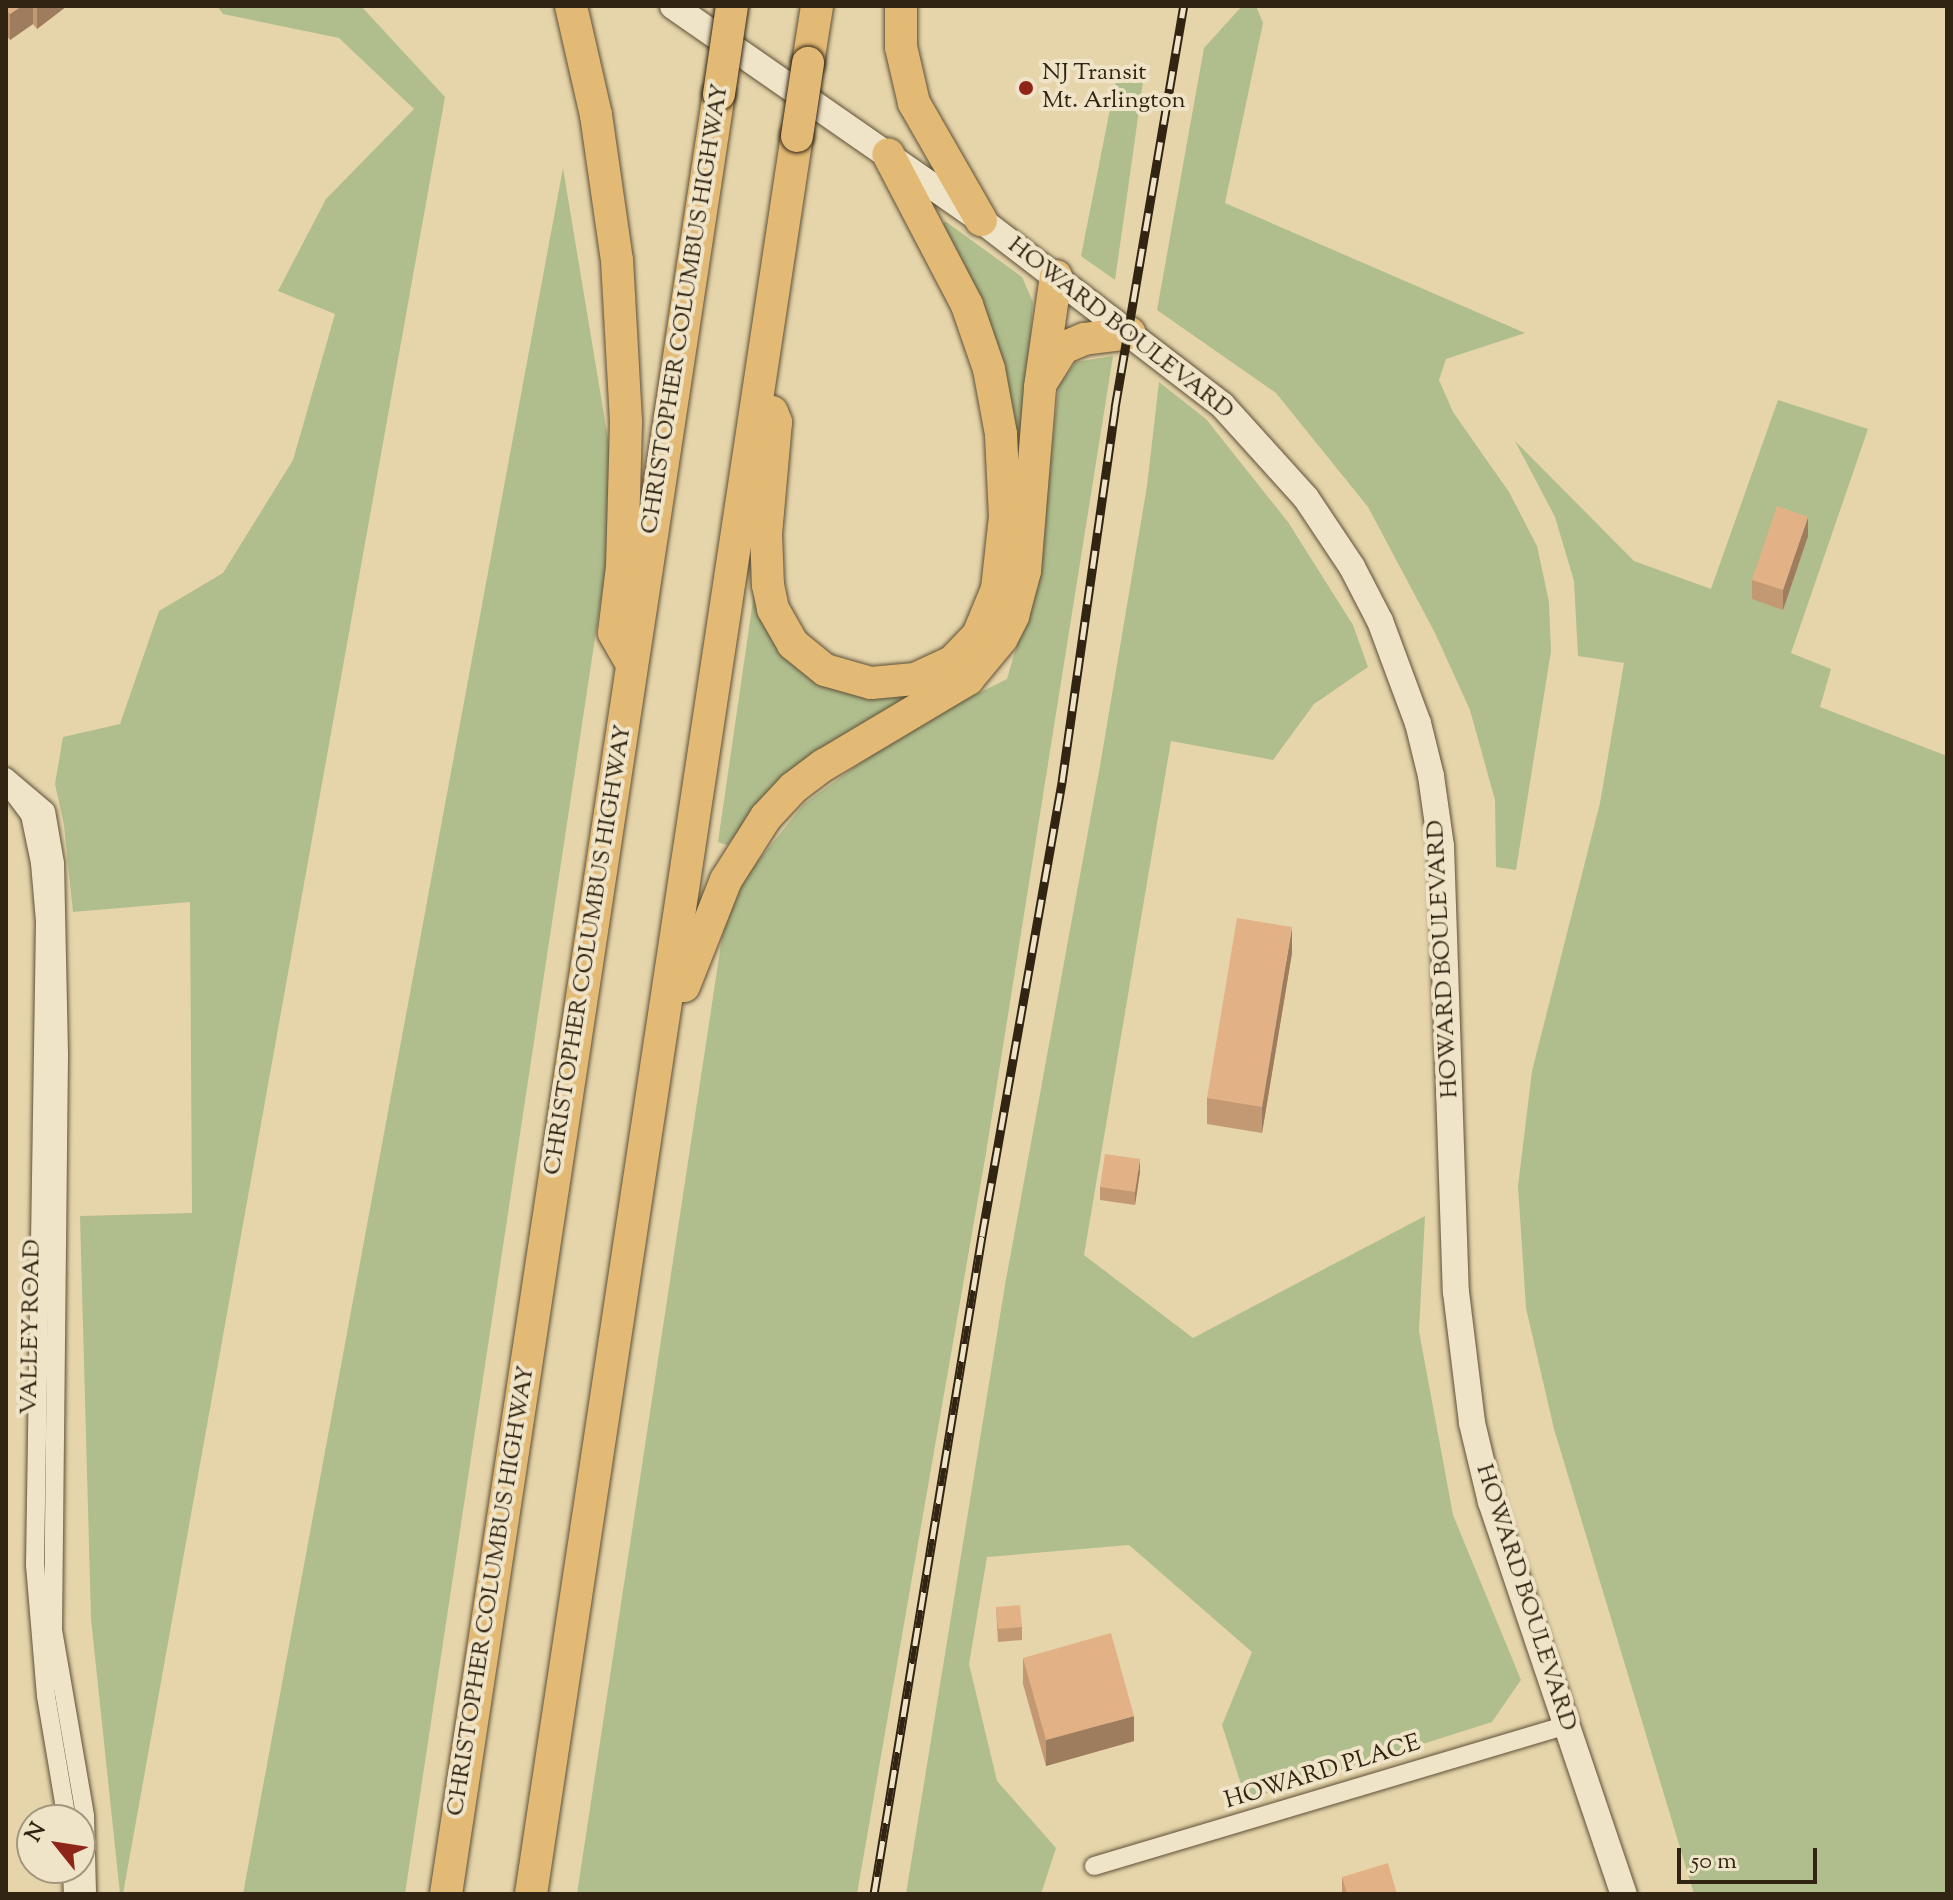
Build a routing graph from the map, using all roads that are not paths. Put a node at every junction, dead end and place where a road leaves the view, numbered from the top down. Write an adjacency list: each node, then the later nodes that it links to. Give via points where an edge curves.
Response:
1 (673, 6): 6 (main road, HOWARD BOULEVARD)
2 (732, 6): 12 (highway, CHRISTOPHER COLUMBUS HIGHWAY, bridge)
3 (817, 6): 10 (highway, bridge)
4 (901, 6): 7 (highway, via 901,47 914,103)
5 (575, 11): 12 (highway, via 617,260 626,423 622,567 614,633)
6 (888, 154): 7 (main road, HOWARD BOULEVARD); 10 (highway, via 967,305 989,369 1001,434 1005,517 997,589 978,635 952,662 915,679 871,683 825,670 793,644 773,609 768,585 766,534 776,422)
7 (981, 220): 8 (main road, HOWARD BOULEVARD)
8 (1056, 276): 9 (main road, HOWARD BOULEVARD); 11 (highway)
9 (1130, 333): 11 (highway, via 1084,339 1063,348); 15 (main road, HOWARD BOULEVARD, via 1222,405 1306,498 1352,567 1396,657 1411,701 1431,776 1441,846 1456,1292 1472,1423 1491,1502)
10 (760, 381): 14 (highway)
11 (1040, 387): 14 (highway, via 1025,571 1002,638 968,679 824,765 766,817 726,880)
12 (632, 664): 19 (highway, CHRISTOPHER COLUMBUS HIGHWAY)
13 (6, 780): 16 (street, VALLEY ROAD, via 30,815 45,921 35,1565 46,1696); 18 (street, VALLEY ROAD, via 46,811 55,863 59,1055 53,1630 85,1816)
14 (661, 1047): 20 (highway)
15 (1566, 1725): 17 (street, HOWARD PLACE); 21 (main road, HOWARD BOULEVARD)
16 (64, 1804)
17 (1094, 1866)
18 (87, 1894)
19 (446, 1894)
20 (531, 1894)
21 (1624, 1894)

